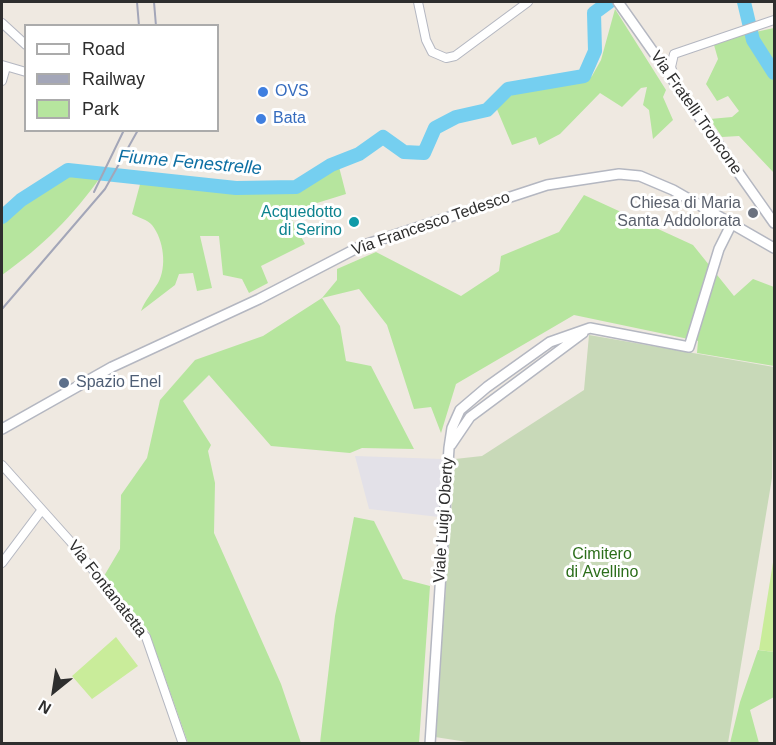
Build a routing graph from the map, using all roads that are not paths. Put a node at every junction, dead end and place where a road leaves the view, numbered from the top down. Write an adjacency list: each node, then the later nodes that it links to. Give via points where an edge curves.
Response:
1 (418, 2): 2 (street, via 432,52 446,58 455,56)
2 (528, 2)
3 (618, 2): 10 (street, Via Fratelli Troncone)
4 (774, 20): 10 (street, via 675,54 671,67)
5 (2, 23): 6 (street)
6 (24, 43)
7 (4, 66): 8 (street); 9 (street)
8 (24, 71)
9 (2, 81)
10 (675, 82): 12 (street, Via Fratelli Troncone)
11 (732, 223): 13 (street, Via Francesco Tedesco); 14 (street, Via Francesco Tedesco, via 640,176 619,174 548,185 360,246 259,299 112,367); 19 (street, Viale Luigi Oberty, via 719,249 690,347 590,328 550,342 487,387 455,418 449,448)
12 (774, 223)
13 (774, 248)
14 (2, 429)
15 (2, 465): 16 (street, Via Fontanatetta)
16 (40, 510): 17 (street); 18 (street, Via Fontanatetta, via 70,541 146,637)
17 (2, 563)
18 (183, 744)
19 (430, 744)

